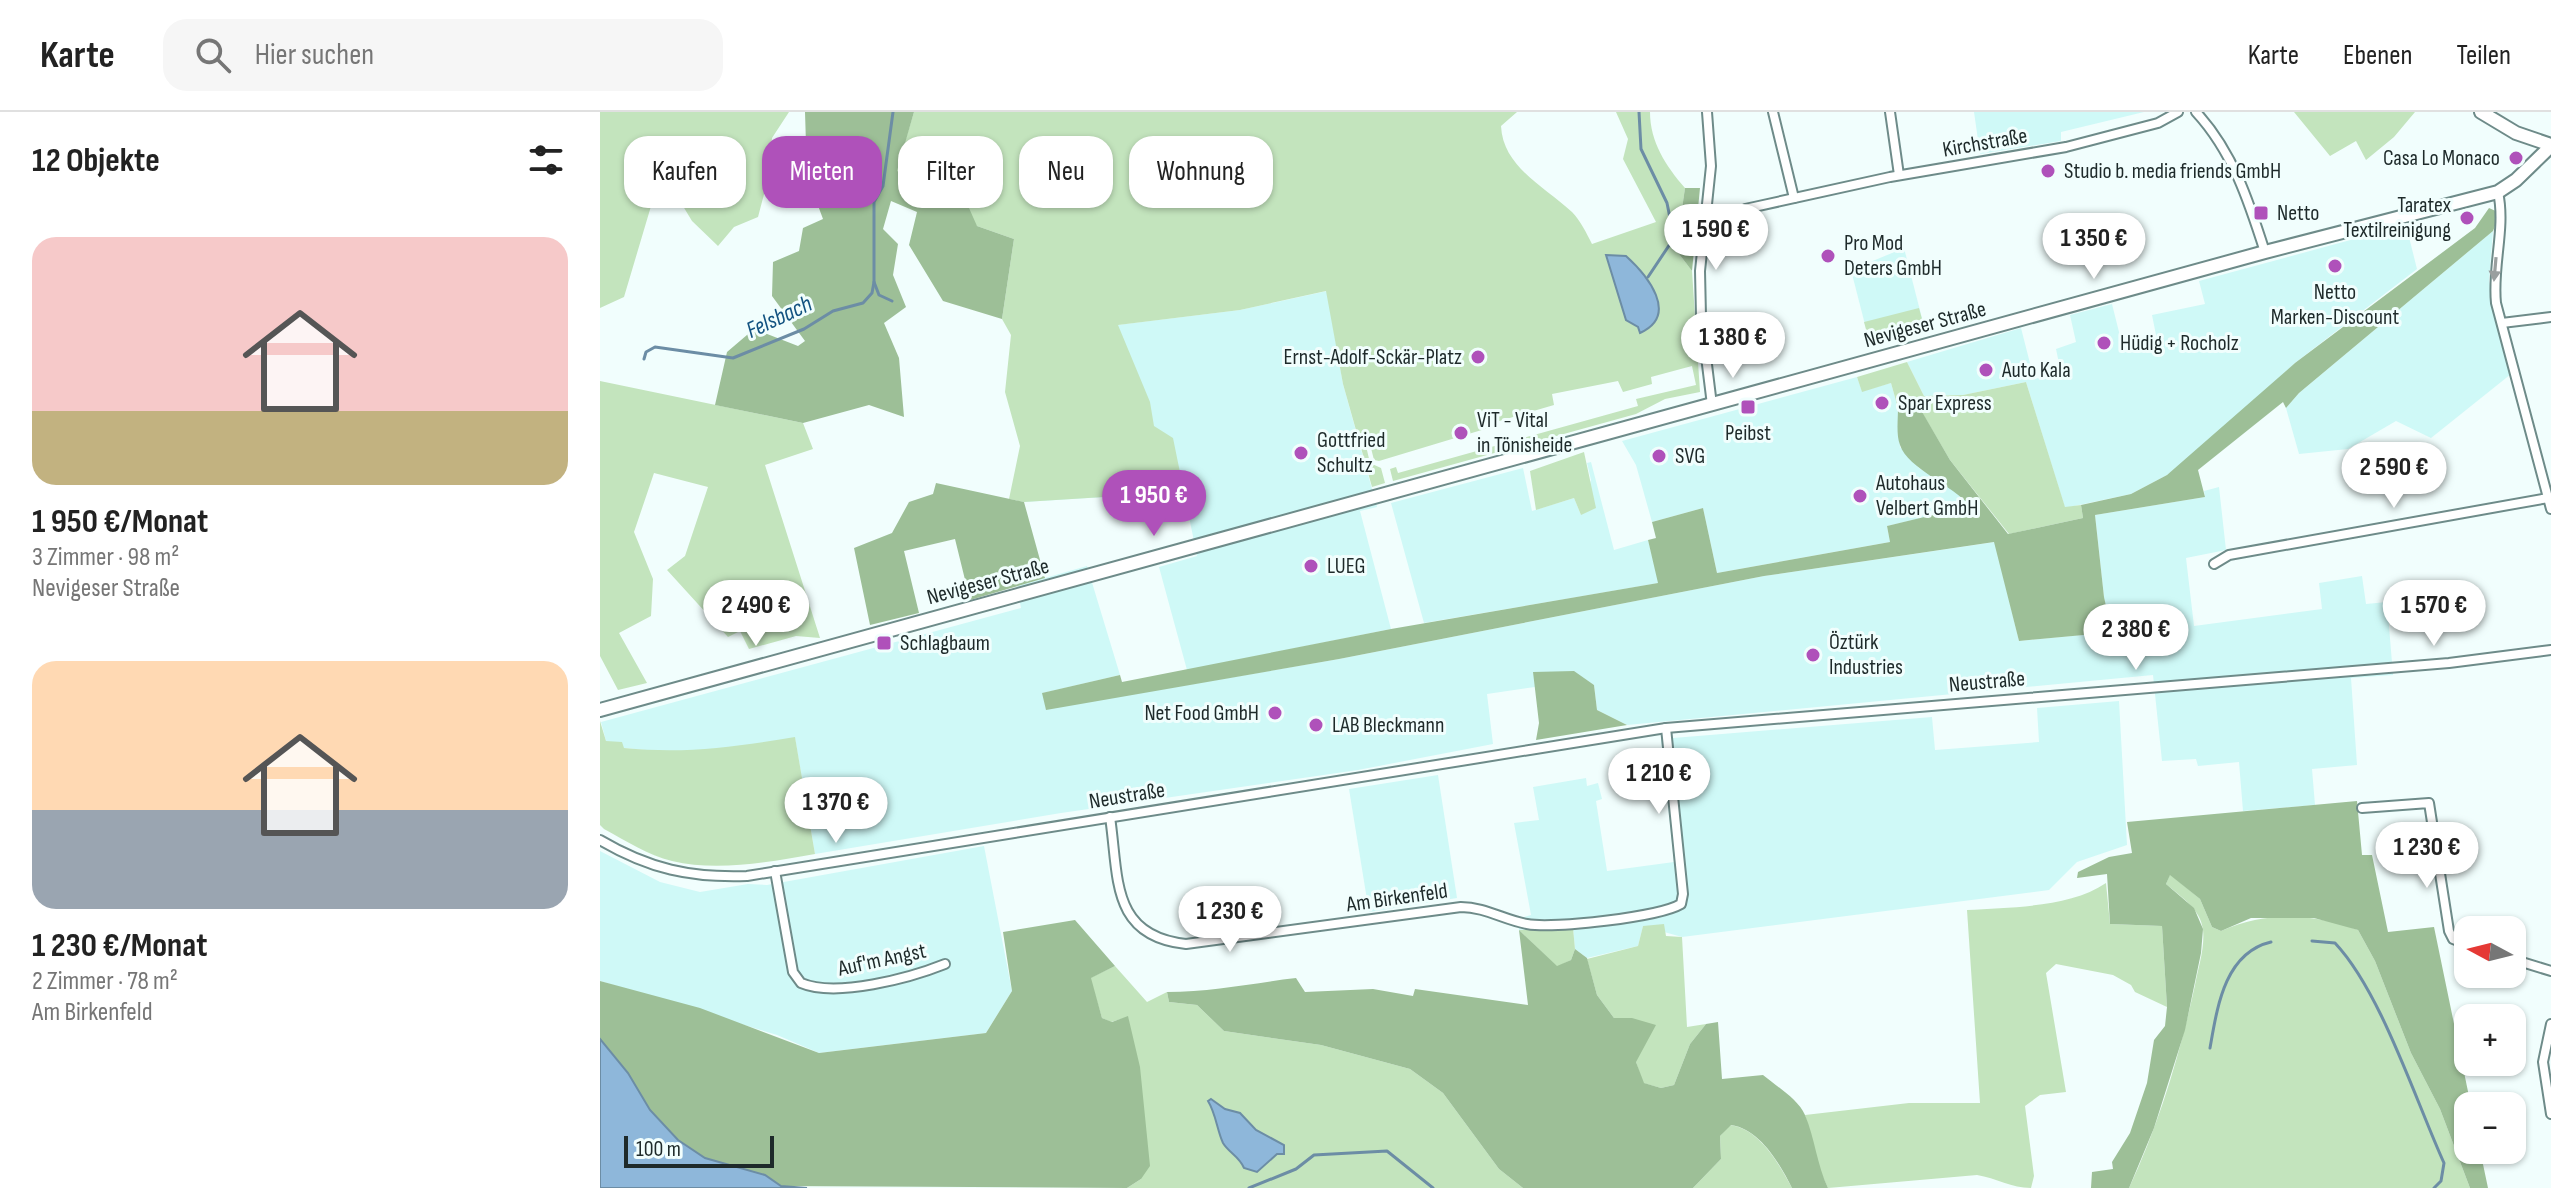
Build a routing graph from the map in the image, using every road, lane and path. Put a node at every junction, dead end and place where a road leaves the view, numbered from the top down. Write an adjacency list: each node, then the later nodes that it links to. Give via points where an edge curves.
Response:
1 (1707, 112): 15 (street, via 1711,166 1700,271)
2 (1773, 112): 10 (street)
3 (1890, 112): 8 (street)
4 (2196, 112): 12 (street, via 2244,187)
5 (2481, 112): 7 (main road, via 2516,133)
6 (2174, 113): 8 (street, Kirchstraße, via 2158,123 2066,147)
7 (2551, 145): 9 (main road, Nevigeser Straße)
8 (1899, 175): 10 (street, Kirchstraße)
9 (2498, 192): 12 (main road, Nevigeser Straße); 14 (street, one-way to 14, via 2501,215 2493,280)
10 (1794, 198): 11 (street, Kirchstraße)
11 (1745, 209)
12 (2265, 252): 15 (main road, Nevigeser Straße)
13 (2551, 317): 14 (street)
14 (2502, 323): 17 (street)
15 (1712, 405): 22 (main road, Nevigeser Straße)
16 (2551, 466): 17 (street)
17 (2539, 468): 18 (street)
18 (2548, 498): 19 (street); 20 (street, via 2229,555)
19 (2551, 509)
20 (2214, 564)
21 (2551, 650): 23 (street, Neustraße)
22 (601, 708)
23 (1666, 728): 25 (street, Neustraße); 25 (street, Am Birkenfeld, via 1681,904 1661,913 1539,925 1461,907 1186,944 1162,941 1128,917)
24 (2362, 808): 28 (street, via 2429,803)
25 (1110, 817): 27 (street, Neustraße)
26 (600, 840): 27 (street, Neustraße, via 647,865 683,875)
27 (775, 871): 30 (street, Auf'm Angst, via 793,972 801,983 829,990 924,973)
28 (2454, 939)
29 (2526, 963): 31 (street)
30 (945, 964)
31 (2551, 971)
32 (2551, 1024): 33 (street, via 2543,1062)
33 (2551, 1114)

